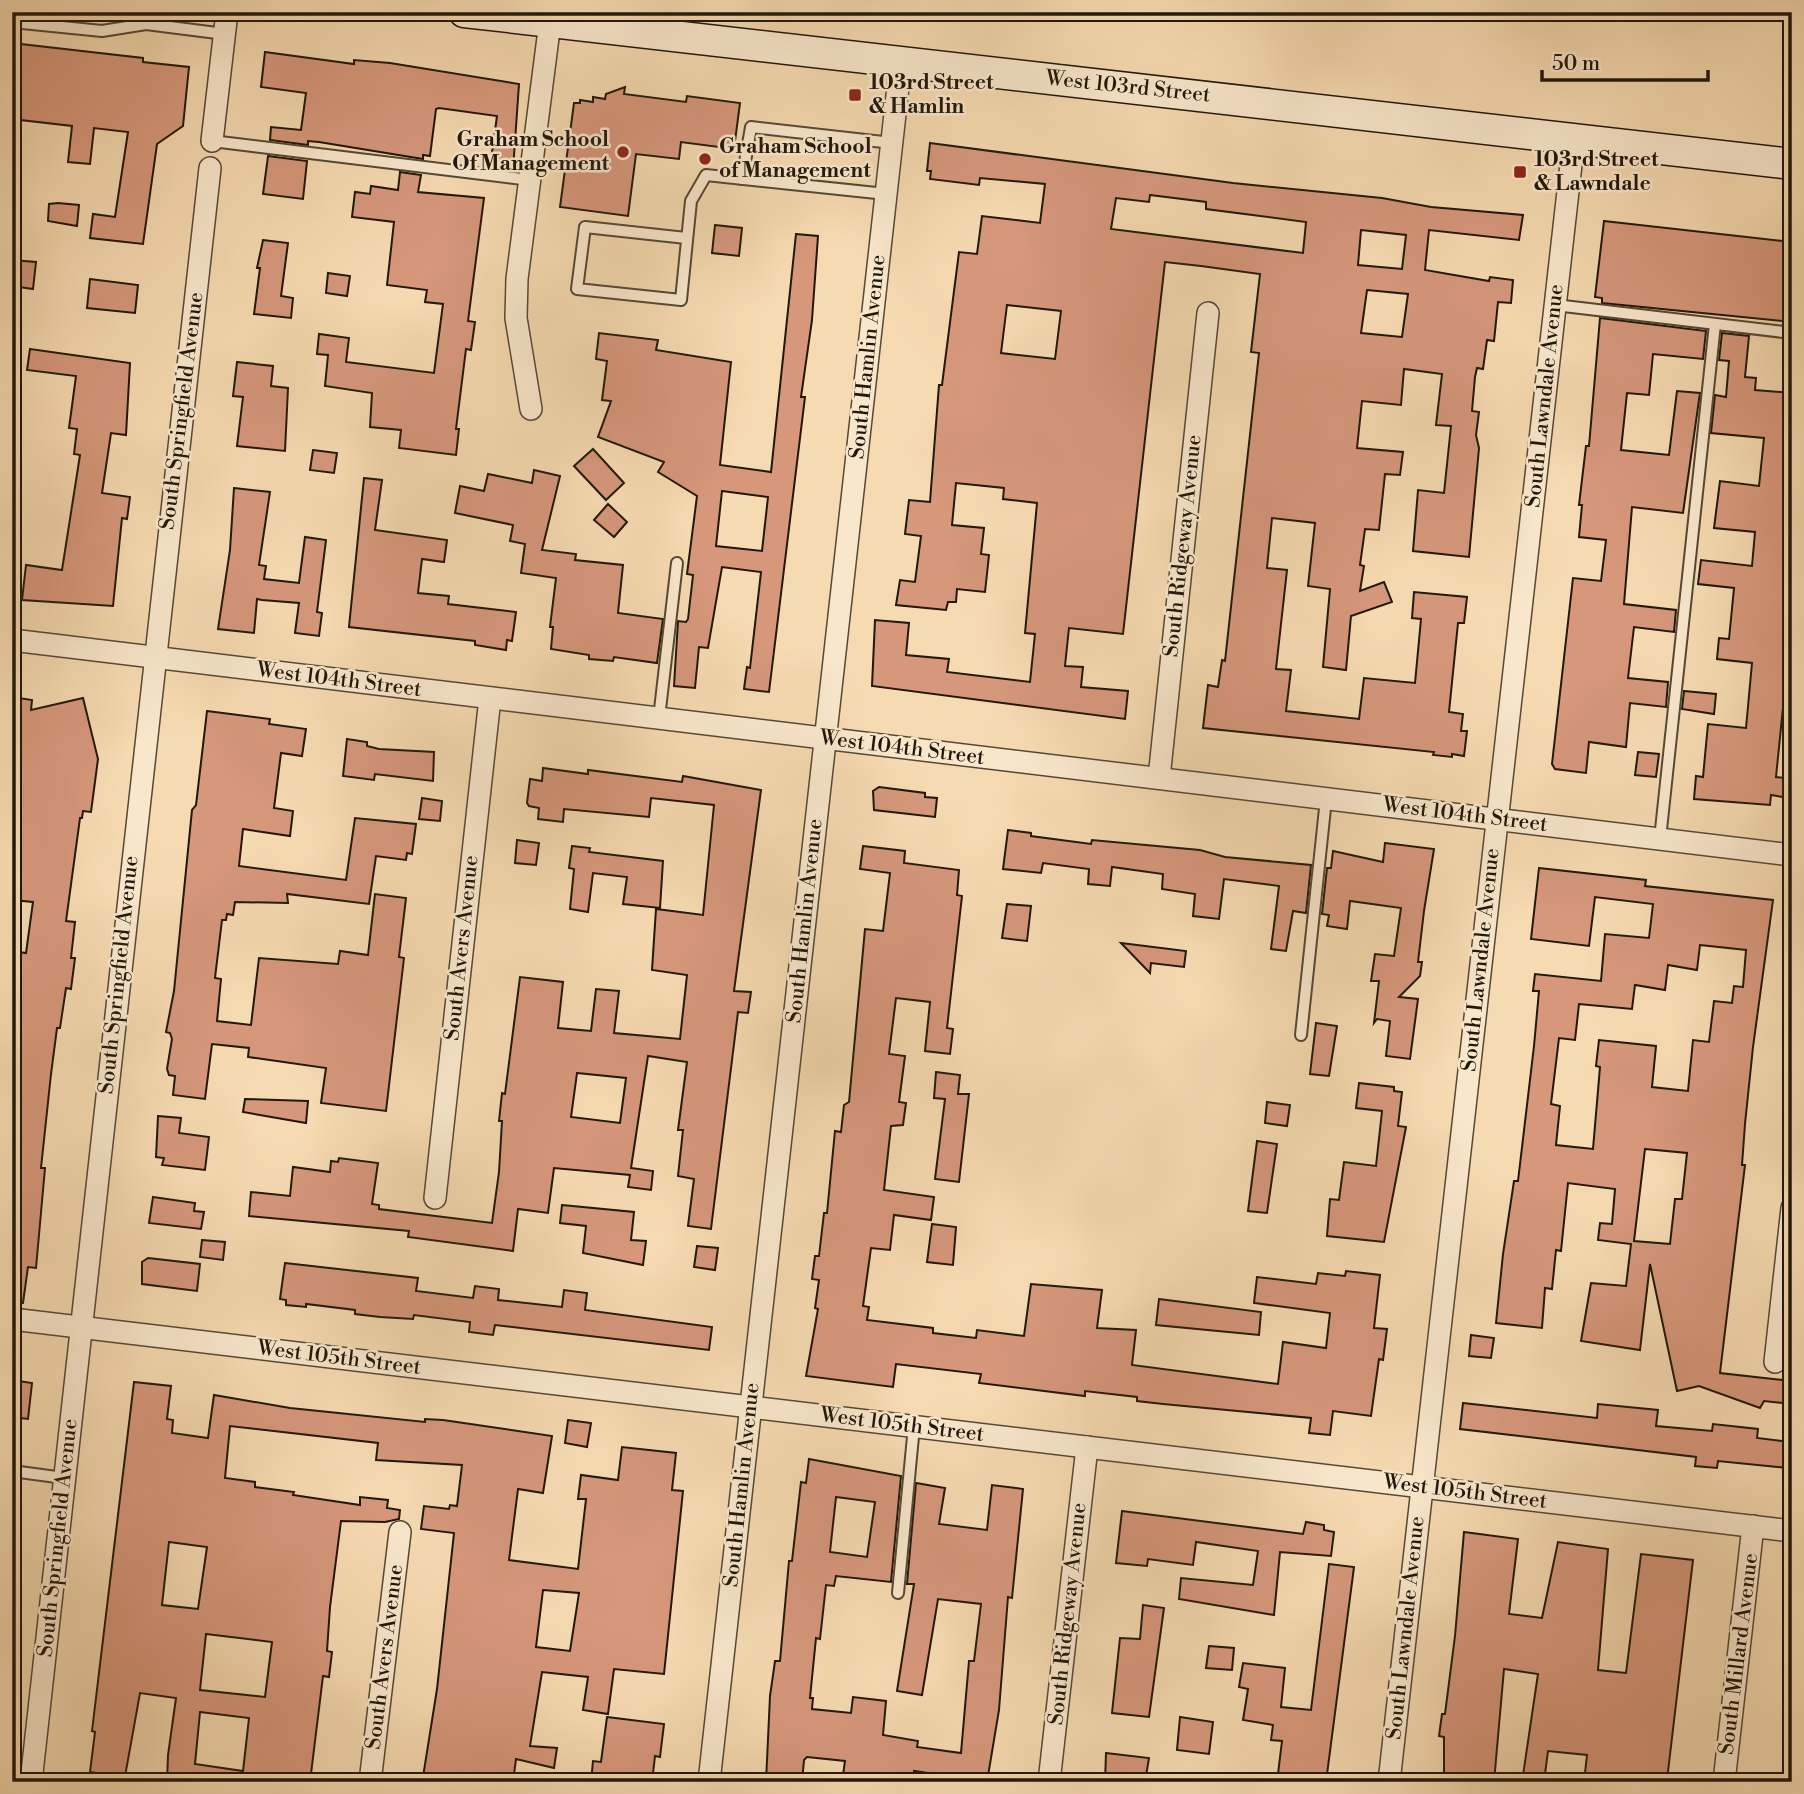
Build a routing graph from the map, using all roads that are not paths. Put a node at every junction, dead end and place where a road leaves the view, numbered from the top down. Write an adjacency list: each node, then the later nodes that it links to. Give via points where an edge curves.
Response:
1 (227, 12): 5 (street)
2 (464, 12): 4 (main road, West 103rd Street)
3 (12, 22): 5 (lane, via 102,31 146,24)
4 (550, 22): 6 (main road, West 103rd Street); 13 (street)
5 (225, 34): 8 (street)
6 (901, 60): 7 (main road, West 103rd Street); 9 (street, South Hamlin Avenue)
7 (1574, 138): 10 (main road, West 103rd Street); 16 (street, South Lawndale Avenue)
8 (212, 141): 13 (lane)
9 (892, 143): 12 (lane, via 751,127); 14 (street, South Hamlin Avenue)
10 (1792, 164)
11 (210, 168): 23 (street, South Springfield Avenue)
12 (742, 179): 14 (lane); 15 (lane, via 706,175 691,201)
13 (530, 180): 20 (street, via 516,318)
14 (886, 194): 26 (street, South Hamlin Avenue)
15 (687, 238): 15 (lane, via 681,300 577,289 585,227)
16 (1555, 305): 18 (lane); 29 (street, South Lawndale Avenue)
17 (1208, 313): 27 (street, South Ridgeway Avenue)
18 (1715, 324): 19 (lane); 30 (lane)
19 (1792, 333)
20 (531, 409)
21 (677, 563): 25 (lane)
22 (12, 640): 23 (street, West 104th Street)
23 (153, 657): 24 (street, West 104th Street); 36 (street, South Springfield Avenue)
24 (490, 698): 25 (street, West 104th Street); 33 (street, South Avers Avenue)
25 (659, 718): 26 (street, West 104th Street)
26 (825, 738): 27 (street, West 104th Street); 38 (street, South Hamlin Avenue)
27 (1158, 778): 28 (street, West 104th Street)
28 (1326, 799): 29 (street, West 104th Street); 32 (lane)
29 (1497, 819): 30 (street, West 104th Street); 43 (street, South Lawndale Avenue)
30 (1660, 839): 31 (street, West 104th Street)
31 (1792, 855)
32 (1301, 1035)
33 (435, 1198)
34 (1792, 1208): 37 (street)
35 (12, 1318): 36 (street, West 105th Street)
36 (81, 1327): 38 (street, West 105th Street); 42 (street, South Springfield Avenue)
37 (1775, 1362)
38 (751, 1407): 39 (street, West 105th Street); 50 (street, South Hamlin Avenue)
39 (914, 1426): 40 (street, West 105th Street); 47 (lane)
40 (1087, 1447): 43 (street, West 105th Street); 51 (street, South Ridgeway Avenue)
41 (12, 1471): 42 (lane)
42 (64, 1478): 48 (street, South Springfield Avenue)
43 (1422, 1487): 44 (street, West 105th Street); 52 (street, South Lawndale Avenue)
44 (1753, 1526): 45 (street, West 105th Street); 53 (street, South Millard Avenue)
45 (1792, 1531)
46 (400, 1532): 49 (street, South Avers Avenue)
47 (898, 1593)
48 (31, 1782)
49 (370, 1782)
50 (709, 1782)
51 (1049, 1782)
52 (1389, 1782)
53 (1724, 1782)

